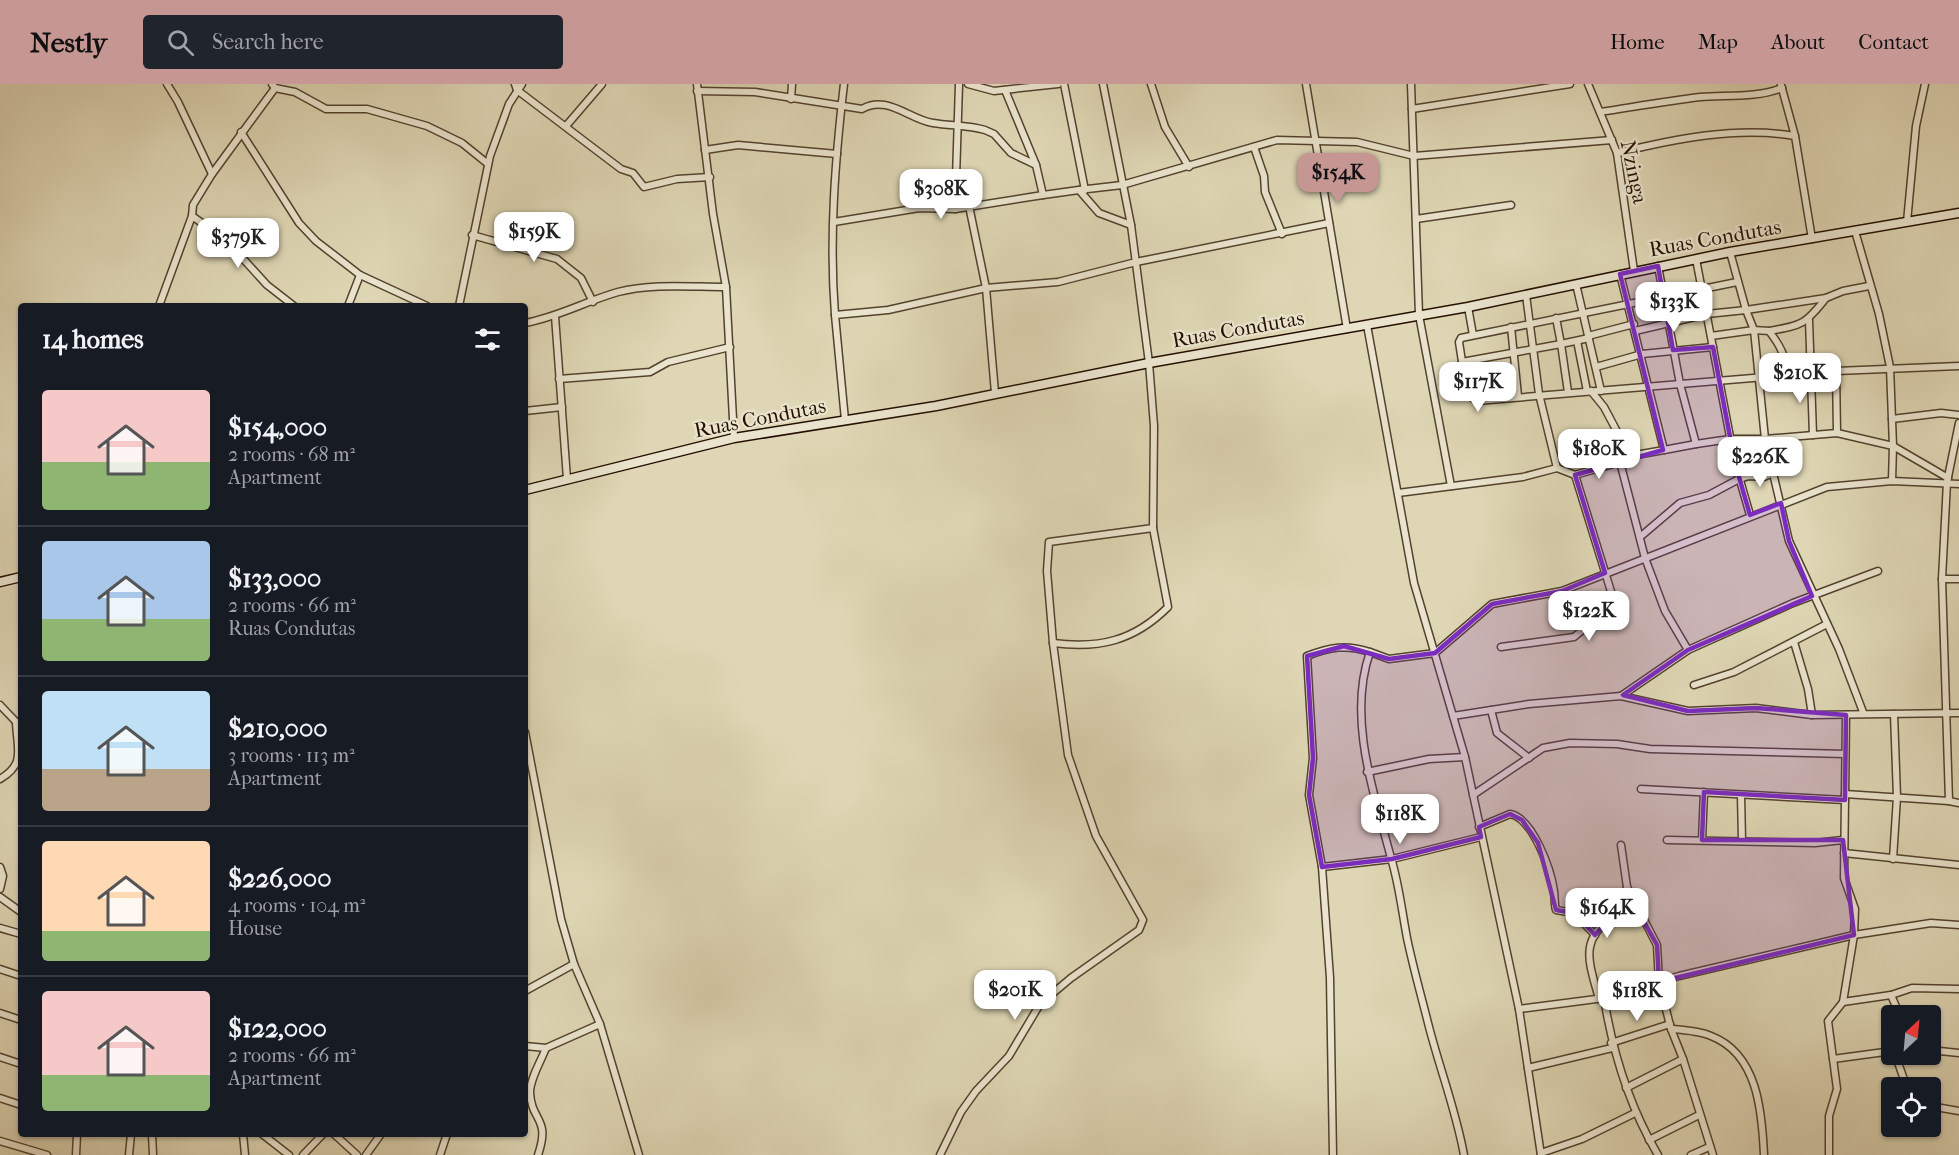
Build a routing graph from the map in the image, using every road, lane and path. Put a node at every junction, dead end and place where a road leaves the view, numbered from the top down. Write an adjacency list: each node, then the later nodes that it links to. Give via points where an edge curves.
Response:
1 (167, 84): 40 (street)
2 (522, 84): 19 (street)
3 (602, 84): 26 (street)
4 (792, 84): 22 (street)
5 (844, 84): 23 (street)
6 (959, 84): 27 (street)
7 (968, 84): 21 (street)
8 (1058, 84): 21 (street)
9 (1064, 84): 43 (street)
10 (1103, 84): 42 (street)
11 (1151, 84): 39 (street, via 1165,127)
12 (1306, 84): 30 (street)
13 (1411, 84): 24 (street)
14 (1570, 84): 24 (street)
15 (1588, 84): 25 (street, Nzinga)
16 (1925, 84): 52 (street, via 1916,126)
17 (274, 86): 28 (street); 37 (street, via 295,92 326,109 367,109 428,126 462,143)
18 (1781, 86): 25 (street, via 1761,96 1746,93 1701,97); 29 (street)
19 (516, 87): 26 (street); 37 (street)
20 (697, 87): 22 (street); 33 (street)
21 (1005, 90): 38 (street)
22 (791, 99): 23 (street)
23 (841, 106): 27 (street, via 890,106 922,121); 35 (street)
24 (1412, 109): 36 (street)
25 (1600, 112): 31 (street, Nzinga)
26 (566, 126): 41 (street, via 621,169 633,173 644,187)
27 (959, 126): 38 (street, via 990,132 1011,153); 47 (street)
28 (241, 132): 40 (street); 65 (street, via 299,223 336,259)
29 (1795, 136): 34 (street, via 1744,132); 58 (street)
30 (1315, 140): 32 (street, via 1277,140); 36 (street, via 1364,143); 53 (street)
31 (1612, 140): 34 (street, Nzinga); 36 (street)
32 (1254, 147): 39 (street); 56 (street, via 1265,192)
33 (705, 150): 35 (street, via 738,145); 41 (street)
34 (1617, 153): 63 (street, Nzinga)
35 (837, 154): 51 (street)
36 (1414, 156): 50 (street)
37 (488, 164): 57 (street)
38 (1036, 165): 44 (street)
39 (1189, 166): 42 (street)
40 (212, 174): 49 (street, via 193,205)
41 (710, 177): 69 (street)
42 (1122, 185): 43 (street); 54 (street)
43 (1082, 190): 44 (street); 54 (street, via 1099,213)
44 (1043, 195): 46 (street)
45 (1511, 205): 50 (street)
46 (969, 206): 47 (street); 70 (street)
47 (955, 209): 51 (street, via 919,208)
48 (1959, 213): 52 (street, Ruas Condutas)
49 (192, 216): 76 (street); 77 (street, via 226,240 267,285)
50 (1416, 219): 87 (street)
51 (834, 222): 86 (street)
52 (1907, 222): 55 (street, Ruas Condutas)
53 (1329, 223): 56 (street); 97 (street)
54 (1131, 225): 61 (street)
55 (1856, 231): 58 (street, Ruas Condutas); 68 (street)
56 (1282, 234): 61 (street)
57 (472, 235): 75 (street, via 557,259 581,278); 80 (street)
58 (1812, 239): 59 (street, Ruas Condutas)
59 (1730, 252): 60 (street, Ruas Condutas); 66 (street)
60 (1696, 259): 62 (street, Ruas Condutas); 71 (street)
61 (1136, 262): 70 (street, via 1058,282); 112 (street)
62 (1658, 266): 63 (street, Ruas Condutas); 73 (street)
63 (1634, 271): 64 (street, Ruas Condutas)
64 (1620, 274): 67 (street, Ruas Condutas); 81 (street)
65 (360, 275): 78 (street); 79 (street)
66 (1737, 282): 71 (street); 83 (street)
67 (1576, 284): 72 (street, Ruas Condutas); 84 (street)
68 (1869, 286): 74 (street); 115 (street)
69 (726, 287): 75 (street, via 645,287); 106 (street)
70 (986, 288): 86 (street, via 888,310); 127 (street)
71 (1702, 291): 73 (street); 85 (street)
72 (1526, 295): 82 (street, Ruas Condutas); 93 (street)
73 (1665, 298): 81 (street); 92 (street)
74 (1826, 298): 83 (street); 90 (street)
75 (593, 302): 88 (street)
76 (160, 303)
77 (290, 303)
78 (349, 303)
79 (421, 303)
80 (460, 303)
81 (1629, 305): 84 (street); 96 (street)
82 (1468, 307): 87 (street, Ruas Condutas); 100 (street)
83 (1746, 310): 85 (street); 98 (street)
84 (1583, 313): 89 (street); 102 (street)
85 (1707, 314): 92 (street); 101 (street)
86 (835, 315): 134 (street)
87 (1419, 315): 94 (street, Ruas Condutas); 154 (street)
88 (555, 316): 91 (street); 120 (street)
89 (1556, 318): 93 (street); 104 (street)
90 (1809, 320): 99 (street); 117 (street)
91 (528, 322)
92 (1668, 322): 96 (street); 108 (street)
93 (1530, 323): 95 (street); 107 (street)
94 (1367, 325): 97 (street, Ruas Condutas); 156 (street)
95 (1511, 327): 100 (street); 109 (street)
96 (1635, 327): 102 (street); 110 (street)
97 (1347, 328): 112 (street, Ruas Condutas)
98 (1754, 330): 99 (street); 101 (street); 119 (street)
99 (1769, 331): 118 (street, via 1786,358)
100 (1473, 335): 111 (street, via 1459,340)
101 (1711, 336): 105 (street)
102 (1588, 337): 103 (street); 114 (street)
103 (1577, 341): 104 (street); 124 (street)
104 (1561, 344): 107 (street); 126 (street)
105 (1713, 346): 108 (street); 121 (street)
106 (730, 347): 120 (street, via 668,362 650,372); 138 (street)
107 (1534, 349): 109 (street); 128 (street)
108 (1672, 350): 110 (street); 122 (street)
109 (1515, 351): 111 (street); 129 (street)
110 (1642, 354): 114 (street); 123 (street)
111 (1462, 362): 129 (street, via 1467,394 1472,399)
112 (1149, 363): 127 (street, Ruas Condutas); 159 (street, via 1154,426)
113 (1959, 366): 115 (street)
114 (1596, 367): 125 (street)
115 (1890, 367): 116 (street); 133 (street)
116 (1836, 370): 117 (street); 136 (street)
117 (1811, 372): 118 (street); 137 (street)
118 (1788, 375): 119 (street)
119 (1760, 377): 121 (street); 140 (street)
120 (559, 379): 130 (street)
121 (1720, 381): 122 (street); 139 (street)
122 (1680, 384): 123 (street); 141 (street)
123 (1649, 388): 125 (street); 143 (street)
124 (1589, 391): 125 (street); 126 (street); 144 (street, via 1604,407)
125 (1601, 391)
126 (1568, 392): 128 (street)
127 (995, 393): 134 (street, Ruas Condutas)
128 (1539, 394): 129 (street); 146 (street)
129 (1518, 396)
130 (562, 407): 131 (street); 149 (street)
131 (528, 411)
132 (1959, 415): 133 (street)
133 (1892, 418): 142 (street)
134 (845, 420): 138 (street, Ruas Condutas)
135 (1959, 423): 151 (street)
136 (1837, 433): 137 (street); 142 (street)
137 (1813, 435): 140 (street)
138 (734, 438): 149 (street, Ruas Condutas)
139 (1730, 439): 140 (street); 141 (street); 150 (street)
140 (1765, 439): 147 (street)
141 (1696, 444): 143 (street)
142 (1893, 446): 151 (street); 152 (street)
143 (1664, 450): 144 (street)
144 (1630, 456): 145 (street)
145 (1620, 462): 148 (street); 160 (street)
146 (1557, 468): 148 (street); 154 (street, via 1523,477)
147 (1773, 473): 150 (street); 157 (street)
148 (1575, 475): 163 (street)
149 (567, 479): 155 (street, Ruas Condutas)
150 (1739, 479): 158 (street); 160 (street, via 1676,506)
151 (1948, 480): 152 (street); 153 (street); 165 (street)
152 (1892, 481): 157 (street, via 1831,486)
153 (1959, 484)
154 (1451, 486): 156 (street)
155 (528, 489)
156 (1398, 493): 175 (street, via 1414,583)
157 (1781, 503): 158 (street); 168 (street, via 1789,541)
158 (1750, 515): 161 (street)
159 (1153, 528): 171 (street, via 1049,542 1047,571); 171 (street, via 1168,608 1152,622 1117,640 1095,646)
160 (1640, 537): 161 (street)
161 (1645, 558): 163 (street); 173 (street, via 1667,615)
162 (1878, 571): 168 (street)
163 (1605, 573): 172 (street, via 1613,603 1580,634); 175 (street, via 1562,591 1492,604)
164 (18, 578): 167 (street)
165 (1942, 579): 166 (street); 181 (street)
166 (1959, 579)
167 (0, 582)
168 (1812, 596): 169 (street); 173 (street)
169 (1827, 624): 170 (street); 180 (street)
170 (1794, 642): 176 (street, via 1734,672); 184 (street)
171 (1053, 643): 283 (street, via 1068,755 1080,795 1096,836 1142,924 1040,1004 1004,1063 961,1112)
172 (1501, 647)
173 (1688, 650): 177 (street)
174 (1370, 652): 175 (street, via 1389,659); 193 (street, via 1362,688); 215 (street, via 1335,646 1307,656 1313,758 1309,795)
175 (1435, 653): 186 (street)
176 (1694, 685)
177 (1621, 696): 179 (street); 184 (street, via 1688,711 1756,708)
178 (0, 705): 187 (street)
179 (1491, 710): 186 (street); 192 (street, via 1497,733)
180 (1863, 712): 183 (street); 185 (street)
181 (1946, 713): 182 (street); 183 (street); 201 (street)
182 (1959, 713)
183 (1894, 714): 200 (street)
184 (1812, 715): 185 (street)
185 (1846, 715): 190 (street)
186 (1453, 716): 191 (street)
187 (18, 723)
188 (18, 745): 194 (street, via 17,766)
189 (528, 748): 225 (street, via 561,919)
190 (1845, 754): 192 (street, via 1650,749 1570,742 1543,748); 199 (street)
191 (1465, 757): 193 (street, via 1429,759); 197 (street)
192 (1528, 758): 197 (street)
193 (1367, 772): 212 (street)
194 (0, 779)
195 (1641, 789): 196 (street)
196 (1704, 792): 198 (street); 206 (street)
197 (1473, 795): 203 (street)
198 (1741, 795): 199 (street); 208 (street)
199 (1845, 797): 200 (street); 207 (street)
200 (1897, 797): 201 (street); 211 (street)
201 (1949, 801): 202 (street)
202 (1959, 803)
203 (1479, 827): 204 (street); 223 (street, via 1510,814 1522,820 1551,878 1556,910 1574,913)
204 (1481, 837): 212 (street); 235 (street)
205 (1666, 840): 206 (street)
206 (1702, 840): 208 (street)
207 (1843, 840): 208 (street); 210 (street)
208 (1742, 841)
209 (1621, 845): 216 (street)
210 (1844, 853): 211 (street); 224 (street, via 1844,878 1855,909)
211 (1893, 859): 213 (street)
212 (1392, 860): 215 (street); 285 (street, via 1408,940)
213 (1959, 864)
214 (0, 867): 217 (street)
215 (1322, 867): 284 (street, via 1330,978)
216 (1627, 887): 223 (street, via 1622,906); 228 (street, via 1657,945)
217 (0, 889)
218 (0, 897): 219 (street)
219 (18, 910)
220 (1959, 926): 224 (street, via 1931,923)
221 (0, 928): 222 (street)
222 (18, 933)
223 (1595, 935): 232 (street, via 1589,954)
224 (1854, 935): 228 (street); 233 (street)
225 (574, 964): 229 (street); 238 (street)
226 (0, 969): 227 (street)
227 (18, 975)
228 (1659, 982): 232 (street); 239 (street)
229 (528, 989)
230 (1959, 989): 231 (street, via 1912,988)
231 (1891, 995): 233 (street); 234 (street)
232 (1601, 998): 235 (street); 240 (street)
233 (1843, 1002): 248 (street, via 1828,1021)
234 (1895, 1005)
235 (1519, 1009): 250 (street)
236 (0, 1013): 237 (street)
237 (18, 1019)
238 (600, 1024): 242 (street); 282 (street)
239 (1670, 1027): 240 (street); 247 (street); 289 (street, via 1713,1036 1740,1055 1753,1079)
240 (1612, 1045): 250 (street); 251 (street)
241 (528, 1046): 242 (street)
242 (546, 1048): 281 (street, via 530,1087 544,1130)
243 (1941, 1051): 245 (street)
244 (1881, 1052): 248 (street)
245 (1959, 1053)
246 (0, 1057): 249 (street)
247 (1683, 1059): 251 (street); 257 (street)
248 (1833, 1059): 290 (street, via 1837,1094 1829,1116)
249 (18, 1064)
250 (1528, 1068): 270 (street)
251 (1626, 1088): 256 (street)
252 (0, 1098): 253 (street)
253 (18, 1104)
254 (1941, 1108): 255 (street)
255 (1959, 1111)
256 (1635, 1113): 267 (street); 270 (street)
257 (1700, 1115): 267 (street); 269 (street)
258 (77, 1137): 272 (street)
259 (131, 1137): 273 (street)
260 (152, 1137): 274 (street)
261 (243, 1137): 275 (street)
262 (266, 1137): 276 (street)
263 (320, 1137): 277 (street)
264 (337, 1137): 278 (street)
265 (379, 1137): 279 (street)
266 (445, 1137): 280 (street)
267 (1649, 1140): 286 (street)
268 (0, 1141): 271 (street)
269 (1709, 1147): 287 (street); 288 (street)
270 (1541, 1154)
271 (46, 1155)
272 (76, 1155)
273 (129, 1155)
274 (153, 1155)
275 (245, 1155)
276 (289, 1155)
277 (303, 1155)
278 (357, 1155)
279 (366, 1155)
280 (440, 1155)
281 (538, 1155)
282 (639, 1155)
283 (940, 1155)
284 (1333, 1155)
285 (1464, 1155)
286 (1658, 1155)
287 (1691, 1155)
288 (1713, 1155)
289 (1764, 1155)
290 (1829, 1155)

